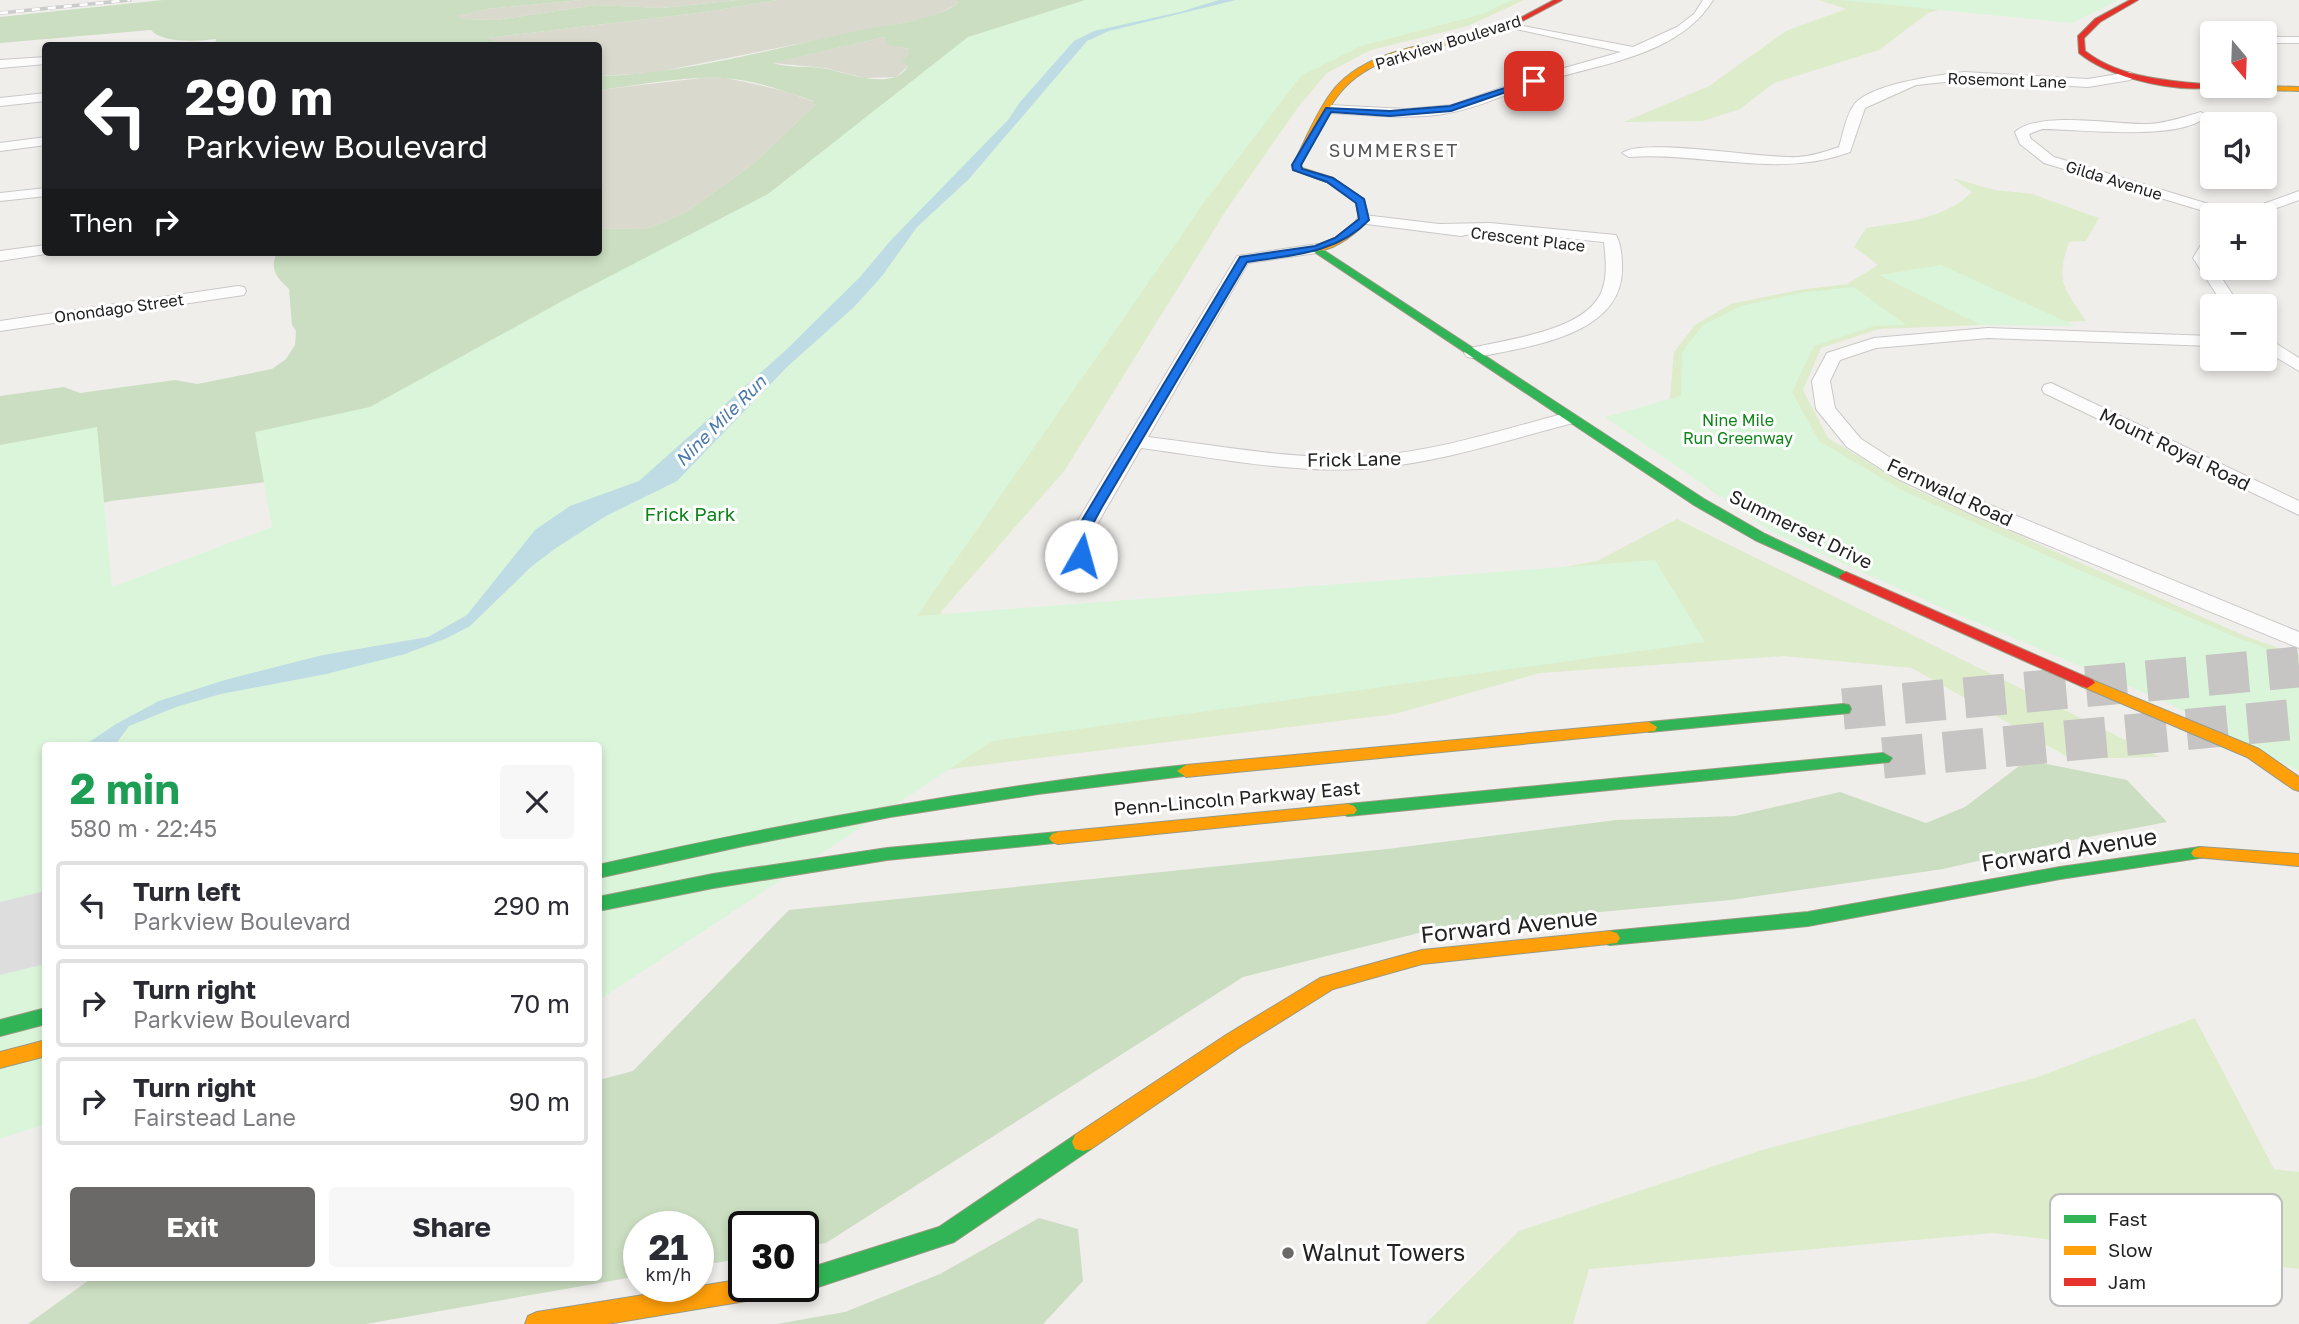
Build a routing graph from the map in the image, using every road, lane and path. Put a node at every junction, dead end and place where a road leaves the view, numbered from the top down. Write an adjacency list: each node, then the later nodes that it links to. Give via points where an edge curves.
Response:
1 (1559, 0): 4 (main road, Parkview Boulevard)
2 (1708, 0): 7 (street, via 1688,22)
3 (2135, 0): 10 (main road, via 2084,27 2078,36 2084,57 2093,64)
4 (1511, 25): 7 (street); 14 (main road, Parkview Boulevard, via 1369,65 1337,90)
5 (2277, 40): 6 (street)
6 (2299, 40)
7 (1636, 52): 14 (street, via 1451,109 1390,113)
8 (42, 60): 9 (street)
9 (0, 64)
10 (2130, 76): 11 (main road, via 2178,85); 18 (street, Rosemont Lane, via 2088,83 1976,76 1914,82 1858,106 1845,149 1816,158 1766,159 1652,149)
11 (2299, 89)
12 (42, 97): 13 (street)
13 (0, 102)
14 (1329, 109): 24 (main road, Parkview Boulevard, via 1298,170 1330,180 1361,201)
15 (2200, 117): 23 (street, Gilda Avenue, via 2191,123 2168,126 2040,125 2022,132 2025,141 2049,160)
16 (42, 142): 17 (street)
17 (0, 147)
18 (1629, 153)
19 (42, 192): 21 (street)
20 (2299, 195): 22 (street)
21 (0, 197)
22 (2277, 203)
23 (2200, 205)
24 (1364, 220): 25 (main road, via 1339,240); 34 (street, Crescent Place, via 1444,227 1492,237 1612,244 1613,283 1601,310 1568,328)
25 (1317, 249): 34 (main road, Summerset Drive); 38 (street, via 1243,259)
26 (42, 251): 27 (street)
27 (0, 256)
28 (239, 291): 29 (street, Onondago Street)
29 (0, 326)
30 (2200, 341): 41 (street, Fernwald Road, via 1942,335 1874,343 1833,357 1821,381 1826,409 1854,443 1901,473)
31 (2277, 345): 32 (street)
32 (2299, 347)
33 (2277, 351): 35 (street)
34 (1472, 353): 37 (main road, Summerset Drive)
35 (2299, 366)
36 (2051, 389): 39 (street, Mount Royal Road)
37 (1570, 418): 38 (street, Frick Lane, via 1421,455 1371,462 1324,464); 44 (main road, Summerset Drive, via 1760,537 2253,754)
38 (1134, 441): 40 (street, via 1076,542)
39 (2299, 509)
40 (1087, 570)
41 (2299, 641)
42 (1843, 709): 46 (main road, Penn-Lincoln Parkway East, via 1047,787 846,820)
43 (1883, 758): 47 (main road, Penn-Lincoln Parkway East, via 899,853)
44 (2299, 785)
45 (2299, 860): 52 (main road, Forward Avenue, via 2205,852 1808,919 1422,957 1326,983 946,1235)
46 (602, 871)
47 (602, 903)
48 (42, 1017): 49 (main road)
49 (0, 1028)
50 (42, 1049): 51 (main road)
51 (0, 1060)
52 (819, 1276)
53 (728, 1293): 54 (main road)
54 (537, 1324)

